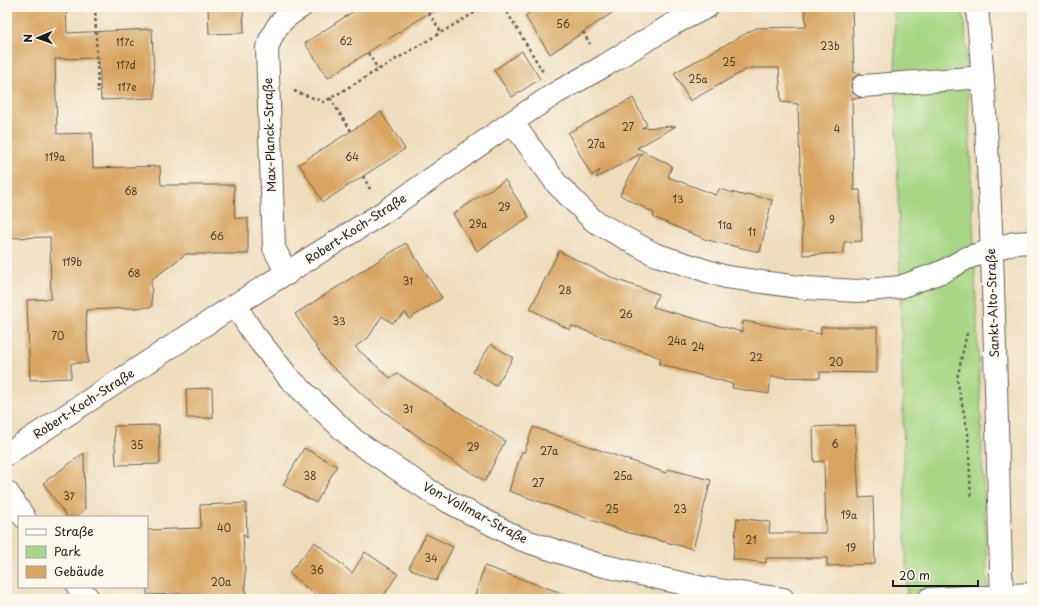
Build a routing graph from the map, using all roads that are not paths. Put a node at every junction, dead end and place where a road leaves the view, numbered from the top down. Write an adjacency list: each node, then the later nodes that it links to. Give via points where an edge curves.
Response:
1 (301, 7): 9 (street, Max-Planck-Straße, via 286,16 274,30 267,48 274,248)
2 (707, 7): 6 (street, Robert-Koch-Straße, via 673,24)
3 (977, 7): 4 (street, Sankt-Alto-Straße)
4 (982, 77): 5 (street); 8 (street, Sankt-Alto-Straße)
5 (863, 86)
6 (512, 122): 8 (street, via 557,184 594,221 654,254 726,276 813,288 858,291 900,288 944,271 967,258); 9 (street, Robert-Koch-Straße, via 384,212)
7 (1032, 242): 8 (street, via 1014,243)
8 (992, 250): 16 (street, Sankt-Alto-Straße)
9 (287, 274): 10 (street, Robert-Koch-Straße)
10 (235, 305): 11 (street, Robert-Koch-Straße); 18 (street, Von-Vollmar-Straße, via 253,333 289,378 354,440 436,495 520,539 596,564 703,588)
11 (7, 454)
12 (7, 492): 13 (street)
13 (23, 516)
14 (79, 588): 17 (street)
15 (1032, 594): 16 (street)
16 (1002, 597): 19 (street)
17 (89, 599)
18 (783, 599)
19 (929, 599)

